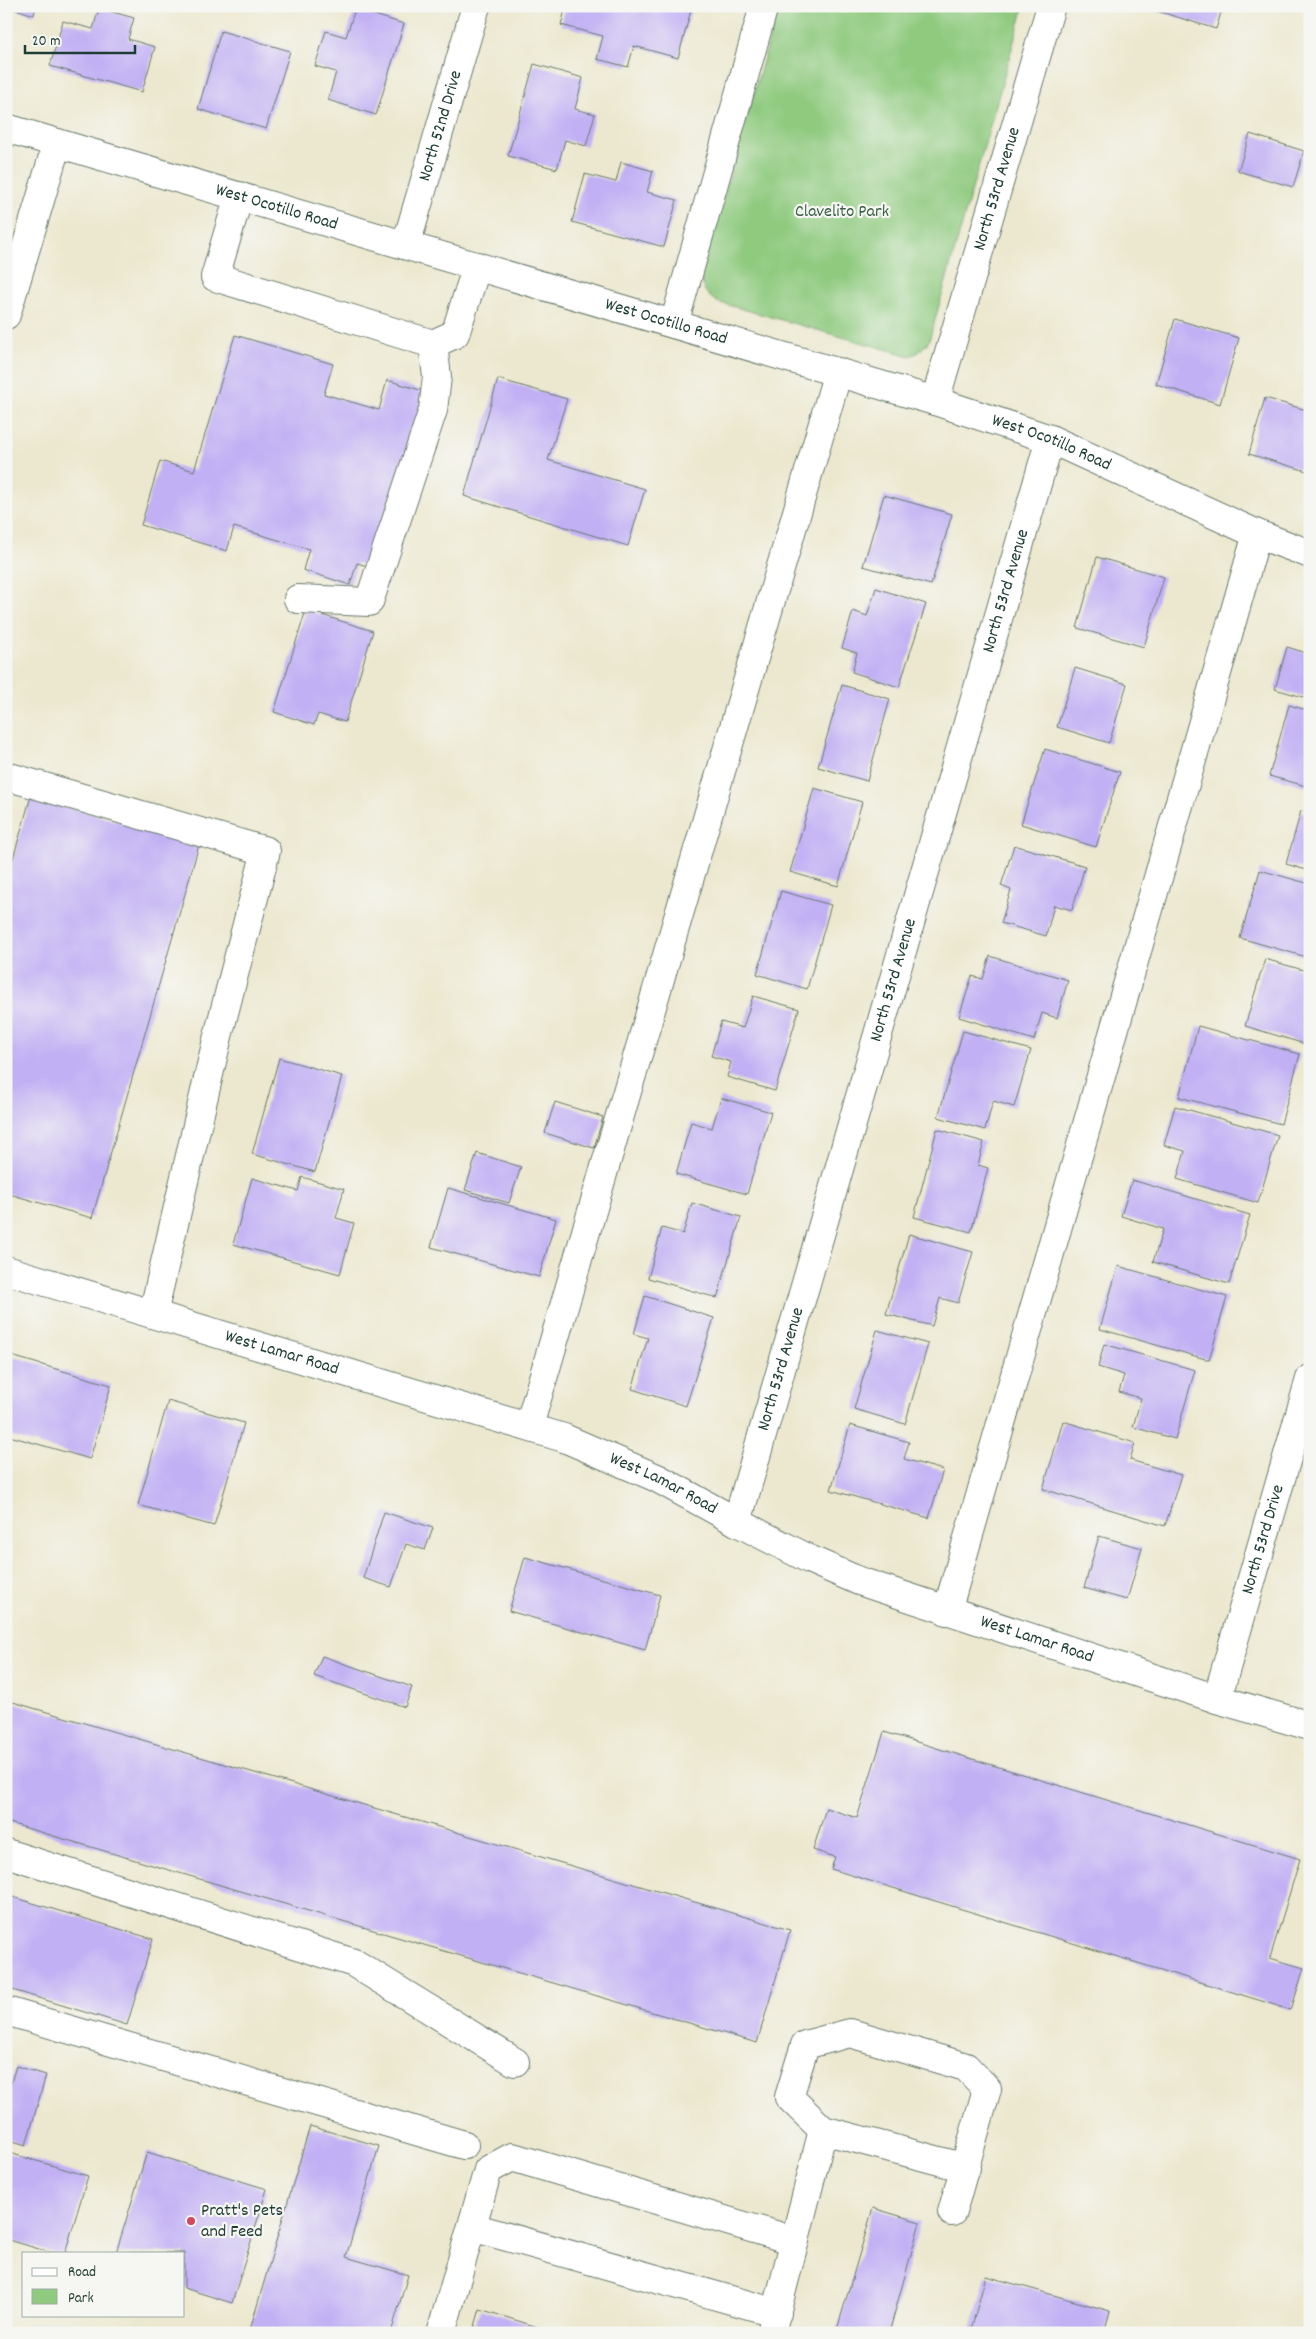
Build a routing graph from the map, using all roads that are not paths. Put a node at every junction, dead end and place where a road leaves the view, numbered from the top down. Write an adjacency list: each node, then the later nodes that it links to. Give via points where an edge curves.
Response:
1 (476, 6): 7 (street, North 52nd Drive)
2 (764, 6): 10 (street)
3 (1051, 6): 13 (street, North 53rd Avenue)
4 (6, 128): 5 (street, West Ocotillo Road)
5 (57, 143): 6 (street, West Ocotillo Road); 9 (street)
6 (239, 196): 7 (street, West Ocotillo Road); 11 (street, via 215,277)
7 (406, 246): 8 (street, West Ocotillo Road)
8 (477, 266): 10 (street, West Ocotillo Road); 11 (street, via 455,334)
9 (6, 315)
10 (674, 324): 12 (street, West Ocotillo Road)
11 (433, 344): 17 (street, via 437,377 433,410 369,602)
12 (838, 372): 13 (street, West Ocotillo Road); 22 (street)
13 (936, 401): 14 (street, West Ocotillo Road)
14 (1050, 439): 15 (street, West Ocotillo Road); 23 (street, North 53rd Avenue)
15 (1257, 534): 16 (street, West Ocotillo Road); 24 (street)
16 (1310, 554)
17 (298, 599)
18 (6, 776): 20 (street, via 266,851 217,1040)
19 (6, 1270): 20 (street, West Lamar Road)
20 (153, 1314): 22 (street, West Lamar Road)
21 (1310, 1379): 25 (street, North 53rd Drive)
22 (529, 1426): 23 (street, West Lamar Road, via 657,1478)
23 (737, 1522): 24 (street, West Lamar Road, via 859,1581)
24 (947, 1611): 25 (street, West Lamar Road)
25 (1217, 1699): 26 (street, West Lamar Road)
26 (1310, 1726)
27 (6, 1853): 29 (street, via 354,1963)
28 (6, 2011): 31 (street)
29 (515, 2062)
30 (823, 2130): 32 (street); 32 (street, via 789,2097 805,2045 850,2033 966,2067 988,2089); 35 (street)
31 (464, 2145)
32 (966, 2168): 33 (street)
33 (952, 2212)
34 (472, 2227): 35 (street, via 488,2170 512,2157); 36 (street); 37 (street)
35 (795, 2241): 36 (street)
36 (774, 2323)
37 (441, 2333)

